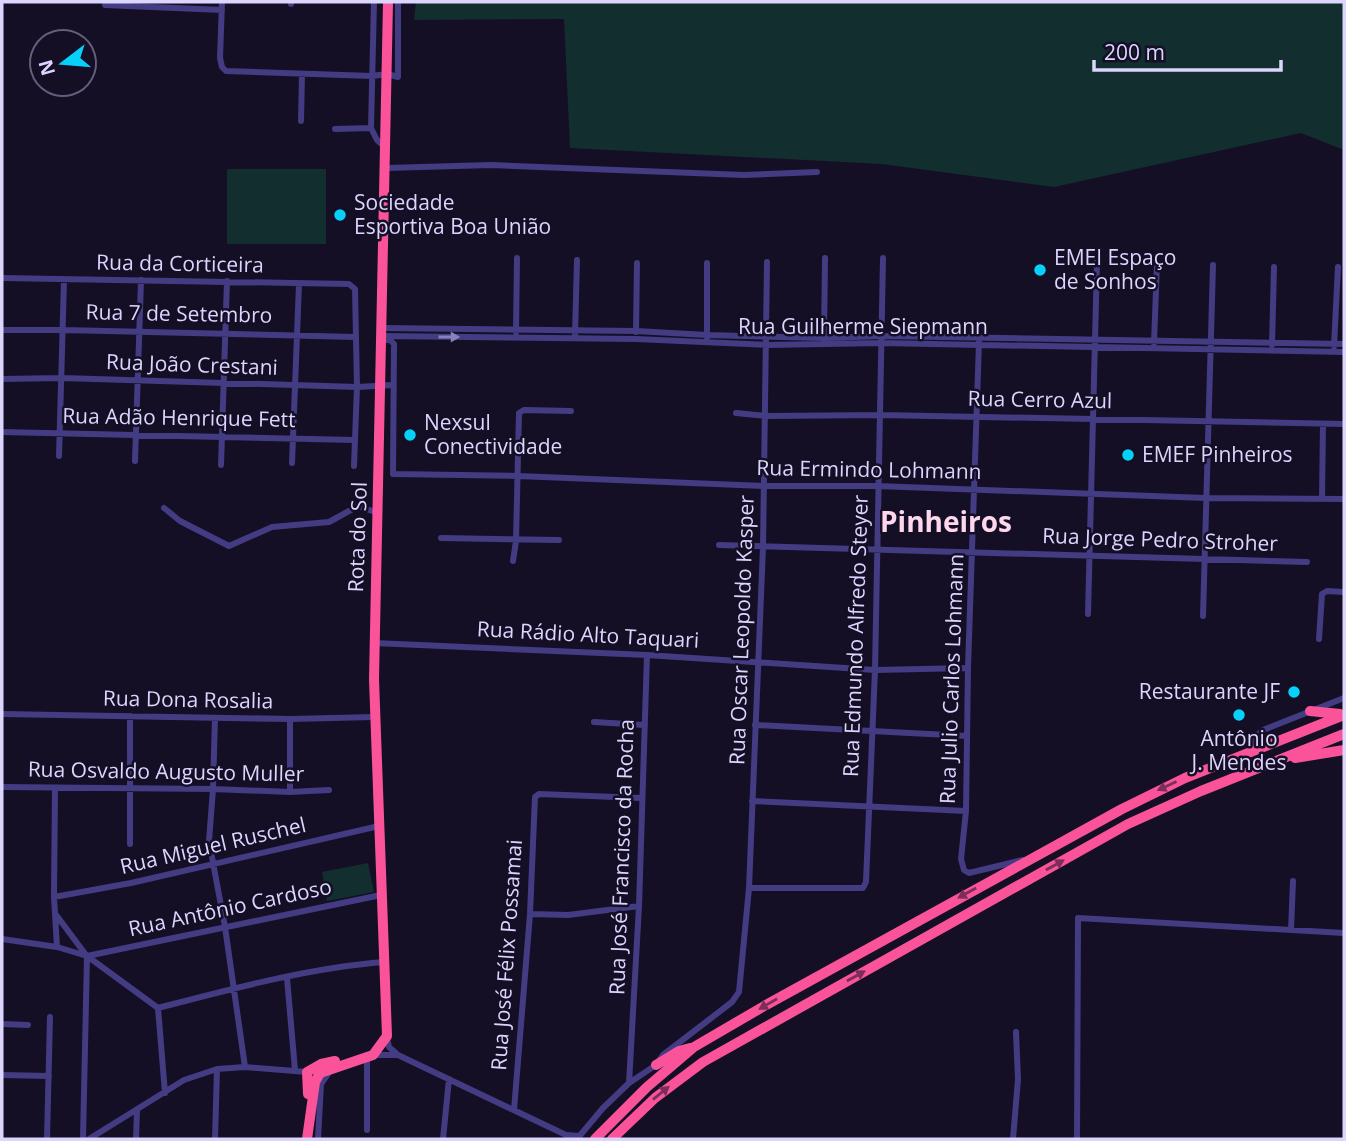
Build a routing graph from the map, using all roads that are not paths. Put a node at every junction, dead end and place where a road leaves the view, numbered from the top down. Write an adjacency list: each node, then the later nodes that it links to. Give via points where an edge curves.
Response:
1 (222, 2): 6 (street)
2 (374, 2): 9 (street)
3 (388, 2): 8 (highway, Rota do Sol)
4 (398, 2): 8 (street, via 398,77)
5 (105, 5): 6 (street)
6 (222, 10): 7 (street, via 220,58 226,71)
7 (302, 74): 9 (street); 10 (street)
8 (387, 74): 9 (street); 13 (highway, Rota do Sol)
9 (372, 76): 11 (street)
10 (301, 121)
11 (371, 128): 12 (street); 13 (street)
12 (335, 129)
13 (386, 148): 14 (highway, Rota do Sol)
14 (386, 168): 15 (street, via 491,165 744,175); 40 (highway, Rota do Sol)
15 (817, 172)
16 (517, 258): 39 (street)
17 (825, 258): 47 (street)
18 (883, 258): 45 (street, Rua Edmundo Alfredo Steyer)
19 (577, 260): 41 (street)
20 (707, 262): 44 (street)
21 (768, 262): 46 (street, Rua Oscar Leopoldo Kasper)
22 (1097, 262): 50 (street)
23 (1157, 263): 52 (street)
24 (637, 264): 42 (street)
25 (1213, 265): 53 (street)
26 (1338, 267): 55 (street)
27 (1274, 268): 54 (street)
28 (2, 278): 29 (street, Rua da Corticeira)
29 (64, 280): 30 (street, Rua da Corticeira); 34 (street)
30 (141, 280): 31 (street, Rua da Corticeira); 35 (street)
31 (227, 281): 32 (street, Rua da Corticeira); 37 (street)
32 (299, 284): 38 (street); 43 (street, Rua da Corticeira, via 349,284 355,289)
33 (2, 330): 34 (street, Rua 7 de Setembro)
34 (64, 330): 35 (street, Rua 7 de Setembro); 57 (street)
35 (139, 331): 37 (street, Rua 7 de Setembro); 59 (street)
36 (673, 332): 42 (street, Rua Guilherme Siepmann); 44 (street, Rua Guilherme Siepmann); 49 (street)
37 (225, 333): 38 (street, Rua 7 de Setembro); 60 (street)
38 (297, 334): 43 (street, Rua 7 de Setembro); 62 (street)
39 (516, 334): 40 (street, Rua Guilherme Siepmann); 41 (street, Rua Guilherme Siepmann)
40 (387, 335): 61 (street); 63 (highway, Rota do Sol)
41 (575, 335): 42 (street, Rua Guilherme Siepmann)
42 (636, 335): 49 (street, Rua Guilherme Siepmann)
43 (356, 337): 64 (street)
44 (707, 339): 46 (street, Rua Guilherme Siepmann); 49 (street, Rua Guilherme Siepmann)
45 (882, 339): 47 (street, Rua Guilherme Siepmann); 48 (street, Rua Guilherme Siepmann); 67 (street, Rua Edmundo Alfredo Steyer)
46 (767, 341): 47 (street, Rua Guilherme Siepmann); 68 (street, Rua Oscar Leopoldo Kasper)
47 (824, 341)
48 (979, 341): 50 (street, Rua Guilherme Siepmann); 69 (street, Rua Julio Carlos Lohmann)
49 (673, 342)
50 (1094, 344): 52 (street, Rua Guilherme Siepmann); 70 (street)
51 (1344, 344): 55 (street, Rua Guilherme Siepmann)
52 (1154, 345): 53 (street, Rua Guilherme Siepmann)
53 (1211, 346): 54 (street, Rua Guilherme Siepmann); 71 (street)
54 (1271, 347): 55 (street, Rua Guilherme Siepmann)
55 (1334, 348): 56 (street, Rua Guilherme Siepmann)
56 (1344, 352)
57 (62, 378): 58 (street, Rua João Crestani); 59 (street, Rua João Crestani); 75 (street)
58 (2, 379)
59 (137, 381): 60 (street, Rua João Crestani); 76 (street)
60 (222, 383): 62 (street, Rua João Crestani); 77 (street)
61 (393, 385): 63 (street, Rua João Crestani); 85 (street)
62 (296, 386): 64 (street, Rua João Crestani); 78 (street)
63 (381, 386): 64 (street, Rua João Crestani); 87 (highway, Rota do Sol)
64 (357, 387): 79 (street)
65 (571, 411): 86 (street, via 519,413)
66 (736, 413): 68 (street, Rua Cerro Azul)
67 (881, 415): 68 (street, Rua Cerro Azul); 69 (street, Rua Cerro Azul); 89 (street, Rua Edmundo Alfredo Steyer)
68 (767, 416): 88 (street, Rua Oscar Leopoldo Kasper)
69 (978, 416): 70 (street, Rua Cerro Azul); 90 (street, Rua Julio Carlos Lohmann)
70 (1094, 418): 71 (street, Rua Cerro Azul); 91 (street)
71 (1209, 421): 72 (street, Rua Cerro Azul); 92 (street)
72 (1323, 424): 73 (street, Rua Cerro Azul); 93 (street)
73 (1344, 424)
74 (2, 432): 75 (street, Rua Adão Henrique Fett)
75 (59, 433): 76 (street, Rua Adão Henrique Fett); 80 (street)
76 (135, 436): 77 (street, Rua Adão Henrique Fett); 81 (street)
77 (222, 438): 78 (street, Rua Adão Henrique Fett); 83 (street)
78 (294, 439): 79 (street, Rua Adão Henrique Fett); 82 (street)
79 (355, 440): 84 (street)
80 (58, 456)
81 (135, 461)
82 (292, 463)
83 (221, 465)
84 (354, 466)
85 (393, 474): 86 (street, Rua Ermindo Lohmann); 87 (street)
86 (518, 476): 88 (street, Rua Ermindo Lohmann); 99 (street)
87 (379, 484): 96 (highway, Rota do Sol)
88 (765, 486): 89 (street, Rua Ermindo Lohmann); 101 (street, Rua Oscar Leopoldo Kasper)
89 (877, 486): 90 (street, Rua Ermindo Lohmann); 102 (street, Rua Edmundo Alfredo Steyer)
90 (976, 489): 91 (street, Rua Ermindo Lohmann); 103 (street, Rua Julio Carlos Lohmann)
91 (1092, 494): 92 (street, Rua Ermindo Lohmann); 104 (street)
92 (1206, 498): 93 (street, Rua Ermindo Lohmann); 105 (street)
93 (1322, 499): 94 (street, Rua Ermindo Lohmann)
94 (1344, 499)
95 (163, 508): 96 (street, via 229,545 272,527 322,524 358,506)
96 (378, 513): 112 (highway, Rota do Sol)
97 (441, 538): 99 (street)
98 (559, 540): 99 (street)
99 (516, 541): 106 (street)
100 (719, 545): 101 (street, Rua Jorge Pedro Stroher)
101 (763, 547): 102 (street, Rua Jorge Pedro Stroher); 114 (street, Rua Oscar Leopoldo Kasper)
102 (878, 552): 103 (street, Rua Jorge Pedro Stroher); 116 (street, Rua Edmundo Alfredo Steyer)
103 (972, 553): 104 (street, Rua Jorge Pedro Stroher); 115 (street, Rua Julio Carlos Lohmann)
104 (1090, 556): 105 (street, Rua Jorge Pedro Stroher); 109 (street)
105 (1205, 560): 107 (street, Rua Jorge Pedro Stroher); 110 (street)
106 (513, 561)
107 (1307, 562)
108 (1344, 592): 111 (street, via 1321,594)
109 (1088, 614)
110 (1203, 616)
111 (1319, 639)
112 (374, 643): 113 (street, Rua Rádio Alto Taquari); 122 (highway, Rota do Sol)
113 (647, 655): 114 (street, Rua Rádio Alto Taquari); 126 (street, Rua José Francisco da Rocha)
114 (758, 662): 116 (street, Rua Rádio Alto Taquari); 127 (street, Rua Oscar Leopoldo Kasper)
115 (968, 668): 116 (street, Rua Rádio Alto Taquari); 130 (street, Rua Julio Carlos Lohmann)
116 (875, 670): 128 (street, Rua Edmundo Alfredo Steyer)
117 (1344, 698): 118 (street)
118 (1310, 711): 120 (highway); 132 (street, via 1263,730 1254,738)
119 (2, 714): 121 (street, Rua Dona Rosalia)
120 (1344, 715): 132 (highway)
121 (130, 716): 123 (street, Rua Dona Rosalia); 136 (street)
122 (374, 717): 124 (street, Rua Dona Rosalia); 144 (highway, Rota do Sol)
123 (215, 718): 124 (street, Rua Dona Rosalia); 137 (street)
124 (290, 719): 139 (street)
125 (594, 722): 126 (street)
126 (644, 724): 140 (street, Rua José Francisco da Rocha)
127 (755, 725): 128 (street); 141 (street, Rua Oscar Leopoldo Kasper)
128 (871, 732): 130 (street); 142 (street, Rua Edmundo Alfredo Steyer)
129 (1344, 734): 133 (highway)
130 (967, 736): 143 (street, Rua Julio Carlos Lohmann)
131 (1344, 750): 133 (highway)
132 (1251, 751): 146 (highway, one-way to 146, via 1158,791)
133 (1274, 762): 190 (highway, one-way to 133, via 680,1078 729,1046 1118,830)
134 (2, 787): 135 (street, Rua Osvaldo Augusto Muller)
135 (55, 788): 136 (street, Rua Osvaldo Augusto Muller); 151 (street)
136 (130, 788): 137 (street, Rua Osvaldo Augusto Muller); 145 (street)
137 (213, 789): 139 (street, Rua Osvaldo Augusto Muller); 147 (street, via 209,841)
138 (329, 790): 139 (street, Rua Osvaldo Augusto Muller)
139 (290, 792)
140 (641, 798): 152 (street, Rua José Francisco da Rocha); 153 (street, Rua José Félix Possamai, via 535,797)
141 (752, 801): 142 (street); 149 (street, Rua Oscar Leopoldo Kasper)
142 (868, 806): 143 (street); 149 (street, Rua Edmundo Alfredo Steyer, via 863,888)
143 (966, 811): 146 (street, Rua Julio Carlos Lohmann, via 964,870 975,873)
144 (379, 825): 147 (street, Rua Miguel Ruschel); 150 (highway, Rota do Sol)
145 (130, 844)
146 (1029, 859): 170 (highway, one-way to 170)
147 (214, 865): 151 (street, Rua Miguel Ruschel); 155 (street)
148 (1293, 881): 156 (street)
149 (749, 888): 174 (street, Rua Oscar Leopoldo Kasper, via 737,997)
150 (381, 895): 155 (street, Rua Antônio Cardoso); 161 (highway, Rota do Sol)
151 (54, 897): 154 (street)
152 (639, 906): 153 (street, via 568,915); 173 (street, Rua José Francisco da Rocha)
153 (530, 914): 189 (street, Rua José Félix Possamai)
154 (55, 915): 159 (street); 160 (street)
155 (225, 927): 160 (street, Rua Antônio Cardoso); 163 (street)
156 (1292, 930): 157 (street); 204 (street, via 1078,918)
157 (1344, 933)
158 (2, 939): 159 (street)
159 (57, 947): 160 (street)
160 (87, 956): 164 (street); 196 (street)
161 (384, 962): 162 (street); 169 (highway, Rota do Sol)
162 (288, 978): 163 (street); 178 (street)
163 (235, 988): 164 (street); 175 (street)
164 (158, 1008): 186 (street)
165 (50, 1017): 183 (street)
166 (2, 1024): 167 (street)
167 (28, 1025)
168 (1016, 1032): 203 (street)
169 (387, 1035): 171 (street); 172 (highway)
170 (694, 1047): 174 (highway); 200 (highway)
171 (398, 1055): 172 (street); 184 (street)
172 (367, 1058): 176 (highway); 179 (highway, via 321,1064); 191 (street)
173 (631, 1061): 180 (street); 185 (street, Rua José Francisco da Rocha)
174 (656, 1065): 180 (street)
175 (245, 1067): 177 (street); 178 (street)
176 (333, 1068): 181 (highway); 194 (street, via 321,1084)
177 (217, 1069): 186 (street, via 184,1080); 198 (street)
178 (295, 1070): 179 (street)
179 (307, 1072): 181 (highway); 187 (highway); 194 (highway)
180 (646, 1072): 185 (street)
181 (320, 1073): 187 (highway)
182 (2, 1075): 183 (street)
183 (49, 1076): 195 (street)
184 (449, 1079): 189 (street); 199 (street)
185 (629, 1083): 193 (street)
186 (165, 1093): 188 (street)
187 (311, 1109): 194 (highway)
188 (137, 1110): 196 (street); 197 (street)
189 (514, 1110): 192 (street)
190 (632, 1118): 201 (highway); 202 (highway)
191 (367, 1130)
192 (568, 1137): 193 (street)
193 (579, 1137)
194 (310, 1138)
195 (47, 1139)
196 (86, 1139)
197 (136, 1139)
198 (215, 1139)
199 (443, 1139)
200 (595, 1139)
201 (611, 1139)
202 (624, 1139)
203 (1013, 1139)
204 (1077, 1139)

